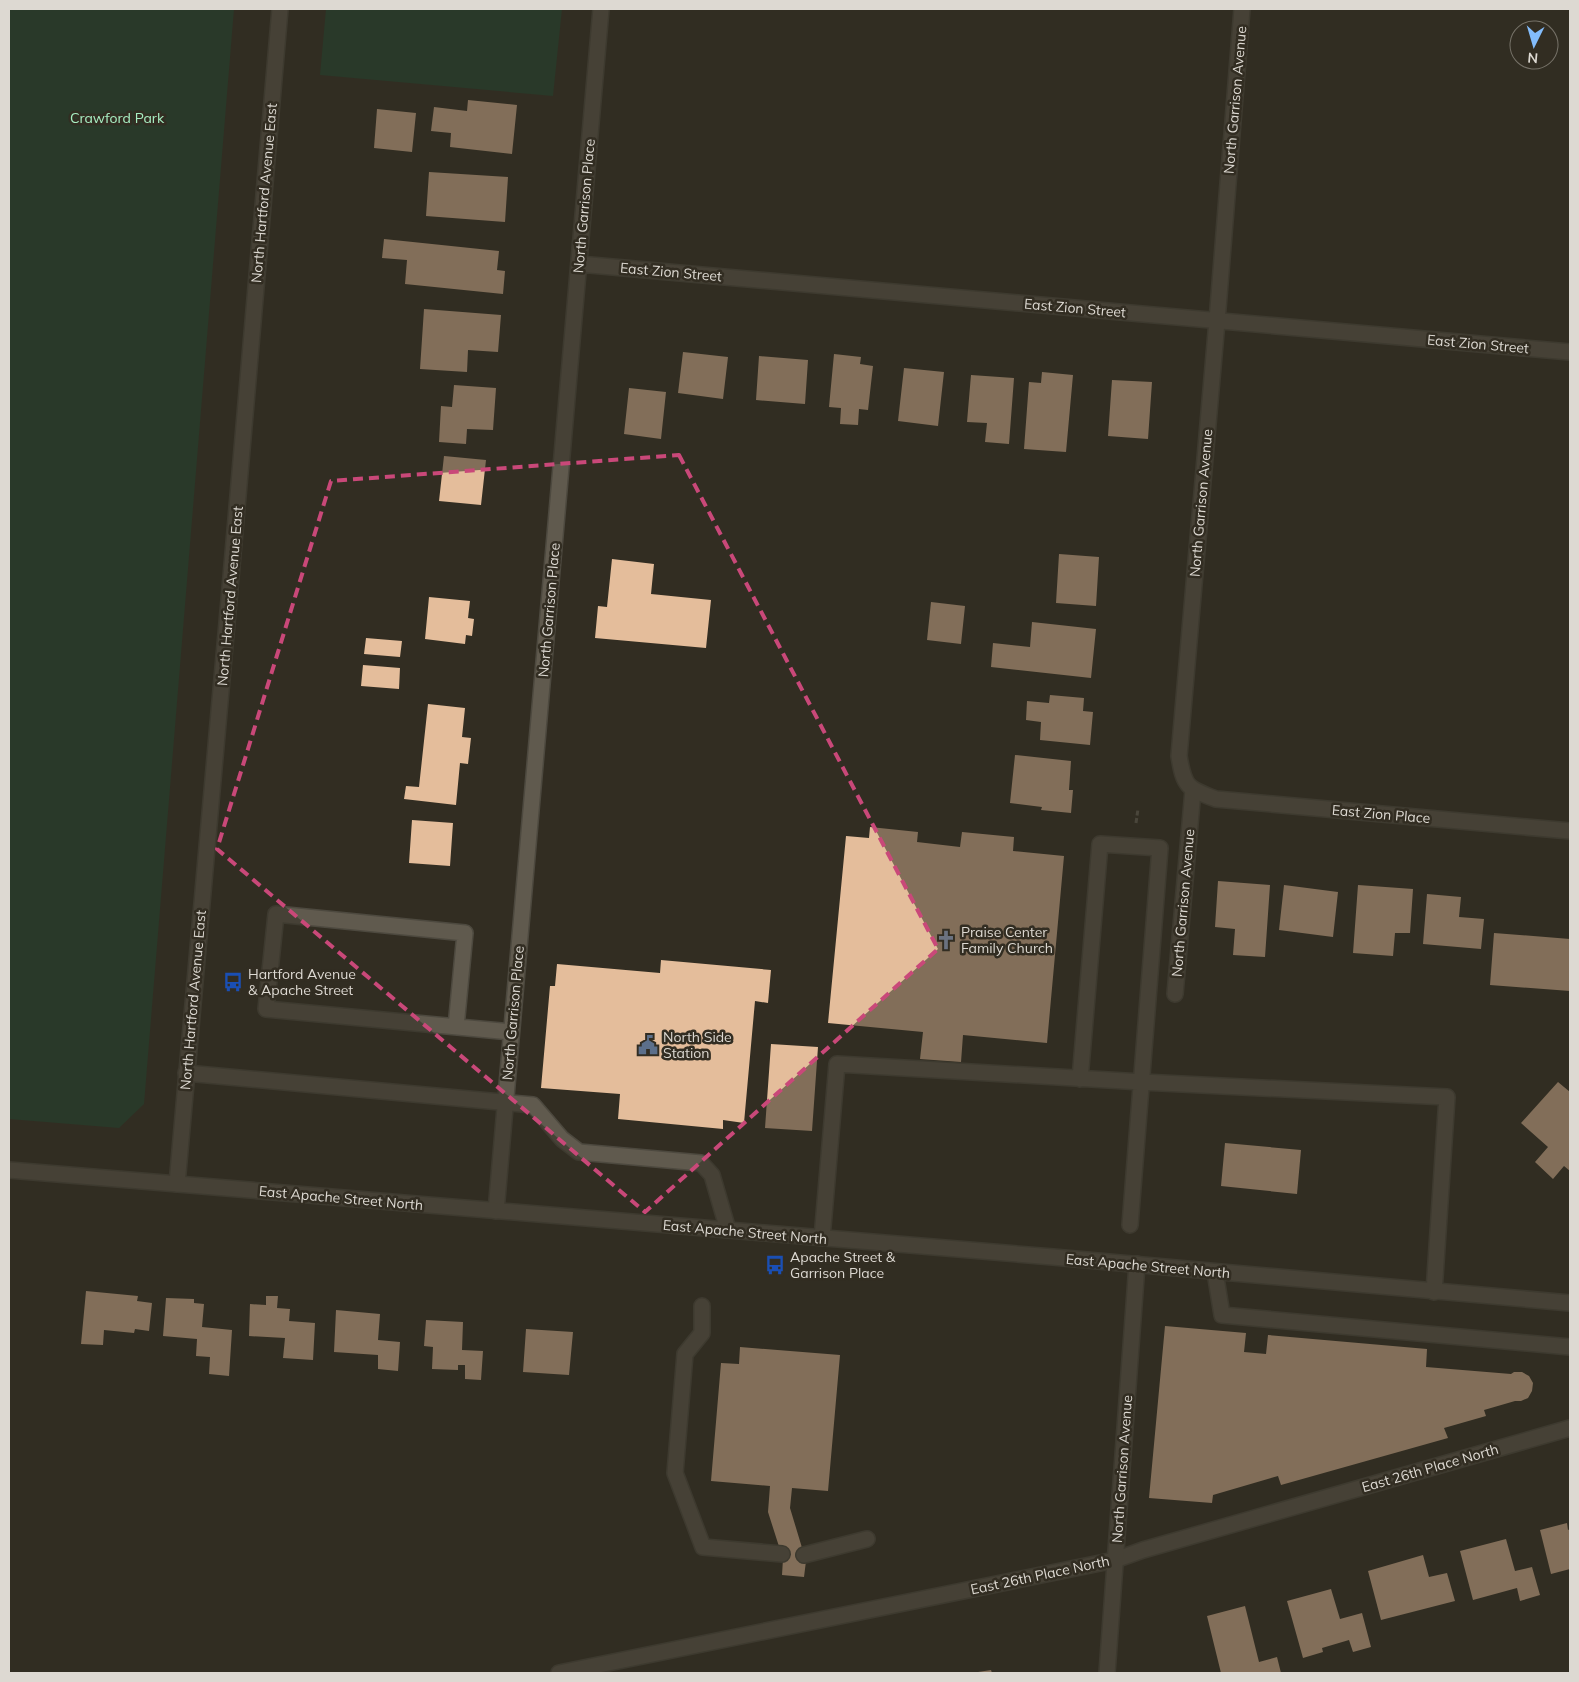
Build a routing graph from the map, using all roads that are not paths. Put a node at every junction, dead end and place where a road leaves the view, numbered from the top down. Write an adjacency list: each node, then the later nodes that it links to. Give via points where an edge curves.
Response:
1 (280, 9): 12 (street, North Hartford Avenue East)
2 (601, 9): 4 (street, North Garrison Place)
3 (1242, 9): 5 (street, North Garrison Avenue)
4 (579, 264): 5 (street, East Zion Street); 11 (street, North Garrison Place)
5 (1217, 321): 6 (street, East Zion Street); 7 (street, North Garrison Avenue, via 1179,756 1183,778)
6 (1570, 352)
7 (1193, 790): 8 (street, East Zion Place, via 1216,799); 9 (street, North Garrison Avenue)
8 (1570, 831)
9 (1175, 994)
10 (456, 1027): 10 (street, via 266,1009 276,914 465,933); 11 (street)
11 (511, 1032): 15 (street, North Garrison Place)
12 (186, 1073): 15 (street); 17 (street, North Hartford Avenue East)
13 (1080, 1079): 14 (street); 14 (street, North Garrison Avenue, via 1100,844 1160,848); 21 (street, via 837,1064)
14 (1142, 1082): 19 (street, North Garrison Avenue); 24 (street, via 1447,1096)
15 (505, 1102): 18 (street, North Garrison Place); 20 (street, via 533,1105 562,1139 580,1152 701,1163 712,1175)
16 (9, 1170): 17 (street, East Apache Street North)
17 (177, 1184): 18 (street, East Apache Street North)
18 (496, 1211): 20 (street, East Apache Street North)
19 (1130, 1225)
20 (728, 1230): 21 (street, East Apache Street North)
21 (822, 1238): 22 (street, East Apache Street North)
22 (1137, 1264): 23 (street, East Apache Street North); 32 (street, North Garrison Avenue)
23 (1215, 1272): 24 (street, East Apache Street North); 27 (street, via 1222,1315)
24 (1434, 1292): 25 (street, East Apache Street North)
25 (1570, 1303)
26 (702, 1306): 30 (street, via 702,1333 685,1354 676,1473 703,1547)
27 (1570, 1347)
28 (1570, 1428): 32 (street, East 26th Place North)
29 (867, 1539): 31 (street)
30 (782, 1554)
31 (804, 1555)
32 (1115, 1560): 33 (street, East 26th Place North); 34 (street, North Garrison Avenue)
33 (559, 1673)
34 (1106, 1673)

